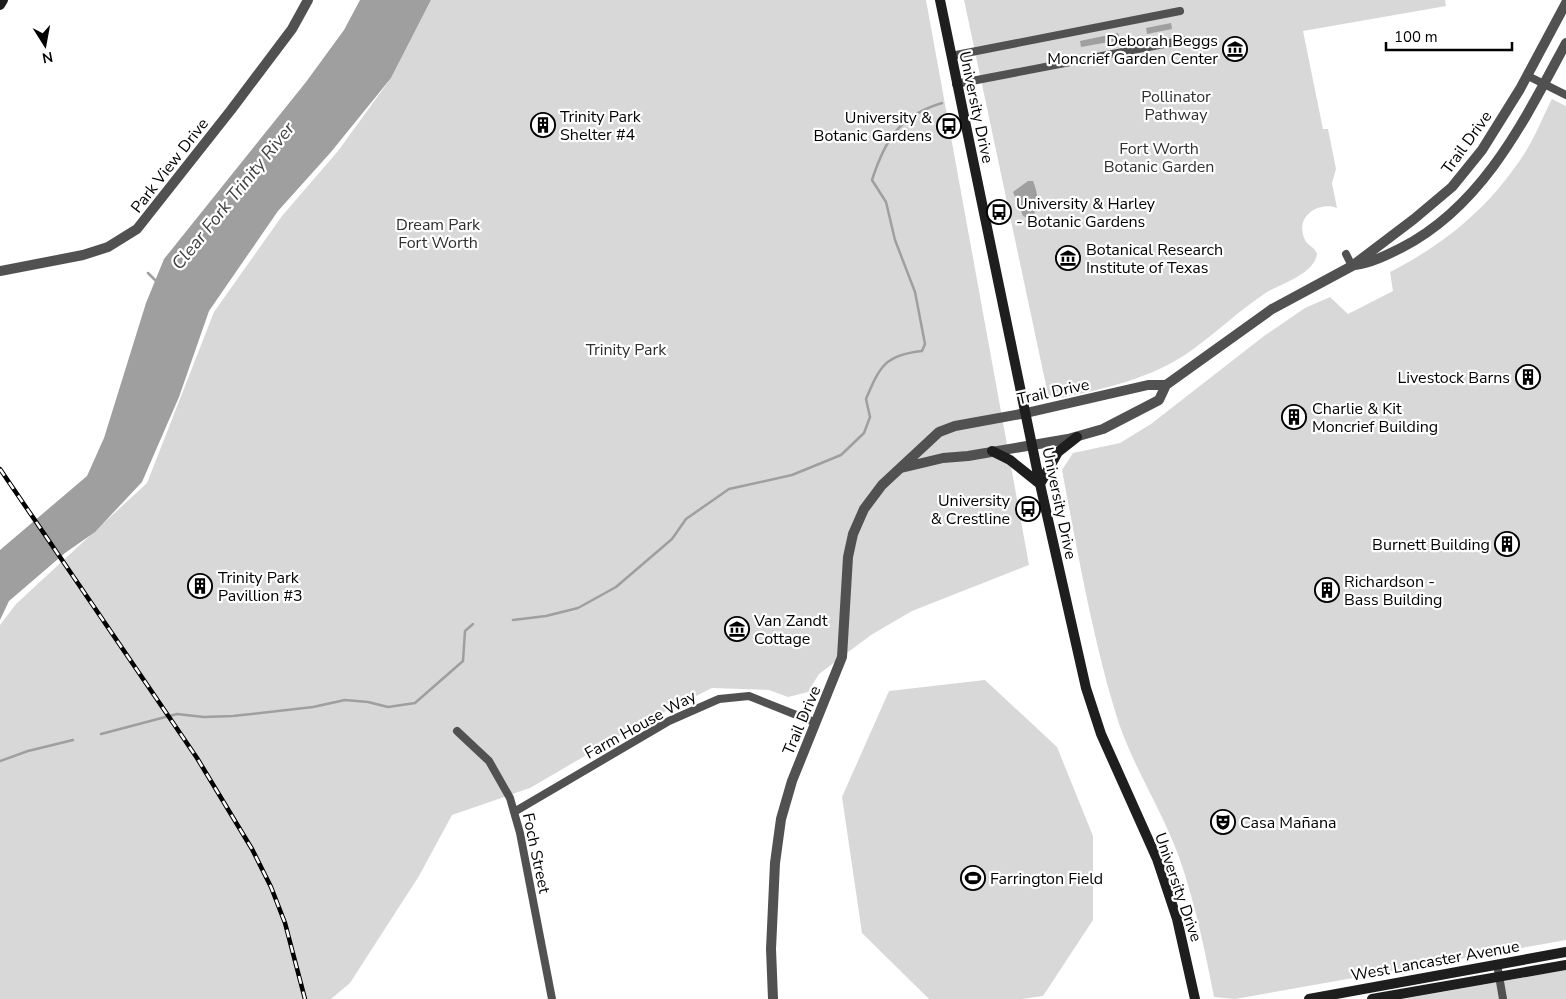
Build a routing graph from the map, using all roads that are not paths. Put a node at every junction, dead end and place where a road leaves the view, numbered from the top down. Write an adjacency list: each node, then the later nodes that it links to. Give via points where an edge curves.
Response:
1 (3, 0): 5 (main road)
2 (308, 0): 16 (street, Park View Drive, via 281,44 137,229 108,247 83,256)
3 (940, 0): 9 (main road, University Drive)
4 (1566, 3): 10 (street, Trail Drive)
5 (0, 5)
6 (1180, 11): 9 (street)
7 (1185, 40): 11 (street)
8 (1566, 43): 12 (street, Trail Drive)
9 (951, 56): 11 (main road, University Drive)
10 (1528, 76): 12 (street); 15 (street, Trail Drive, via 1482,150 1452,187)
11 (956, 84): 18 (main road, University Drive)
12 (1544, 84): 13 (street); 15 (street, Trail Drive, via 1501,156 1470,195 1417,239 1388,254)
13 (1566, 96)
14 (1346, 254): 15 (street)
15 (1352, 266): 17 (street, Trail Drive, via 1272,309)
16 (0, 271)
17 (1166, 385): 18 (street, Trail Drive, via 1148,385); 19 (street, Trail Drive, via 1159,400 1103,429)
18 (1026, 413): 20 (main road, University Drive); 22 (street, Trail Drive, via 939,432)
19 (1077, 437): 20 (street, Trail Drive); 23 (main road, via 1058,452)
20 (1032, 444): 21 (street, Trail Drive); 23 (main road, University Drive)
21 (992, 451): 22 (street, Trail Drive, via 930,460); 23 (main road, via 1010,460)
22 (901, 468): 24 (street, Trail Drive, via 882,485 864,509 853,534 848,557 842,658)
23 (1040, 484): 33 (main road, University Drive, via 1086,688 1101,734 1156,859 1177,918)
24 (814, 722): 26 (street, Farm House Way, via 749,696 719,698 669,721); 32 (street, Trail Drive, via 781,818 775,863 771,949)
25 (457, 731): 26 (street, Foch Street, via 489,761)
26 (514, 812): 31 (street, Foch Street)
27 (1566, 952): 28 (main road, West Lancaster Avenue)
28 (1497, 964): 30 (street); 34 (main road, West Lancaster Avenue)
29 (1566, 965): 30 (main road, West Lancaster Avenue)
30 (1499, 977): 35 (main road, West Lancaster Avenue); 36 (street)
31 (552, 999)
32 (773, 999)
33 (1195, 999)
34 (1309, 999)
35 (1372, 999)
36 (1503, 999)

